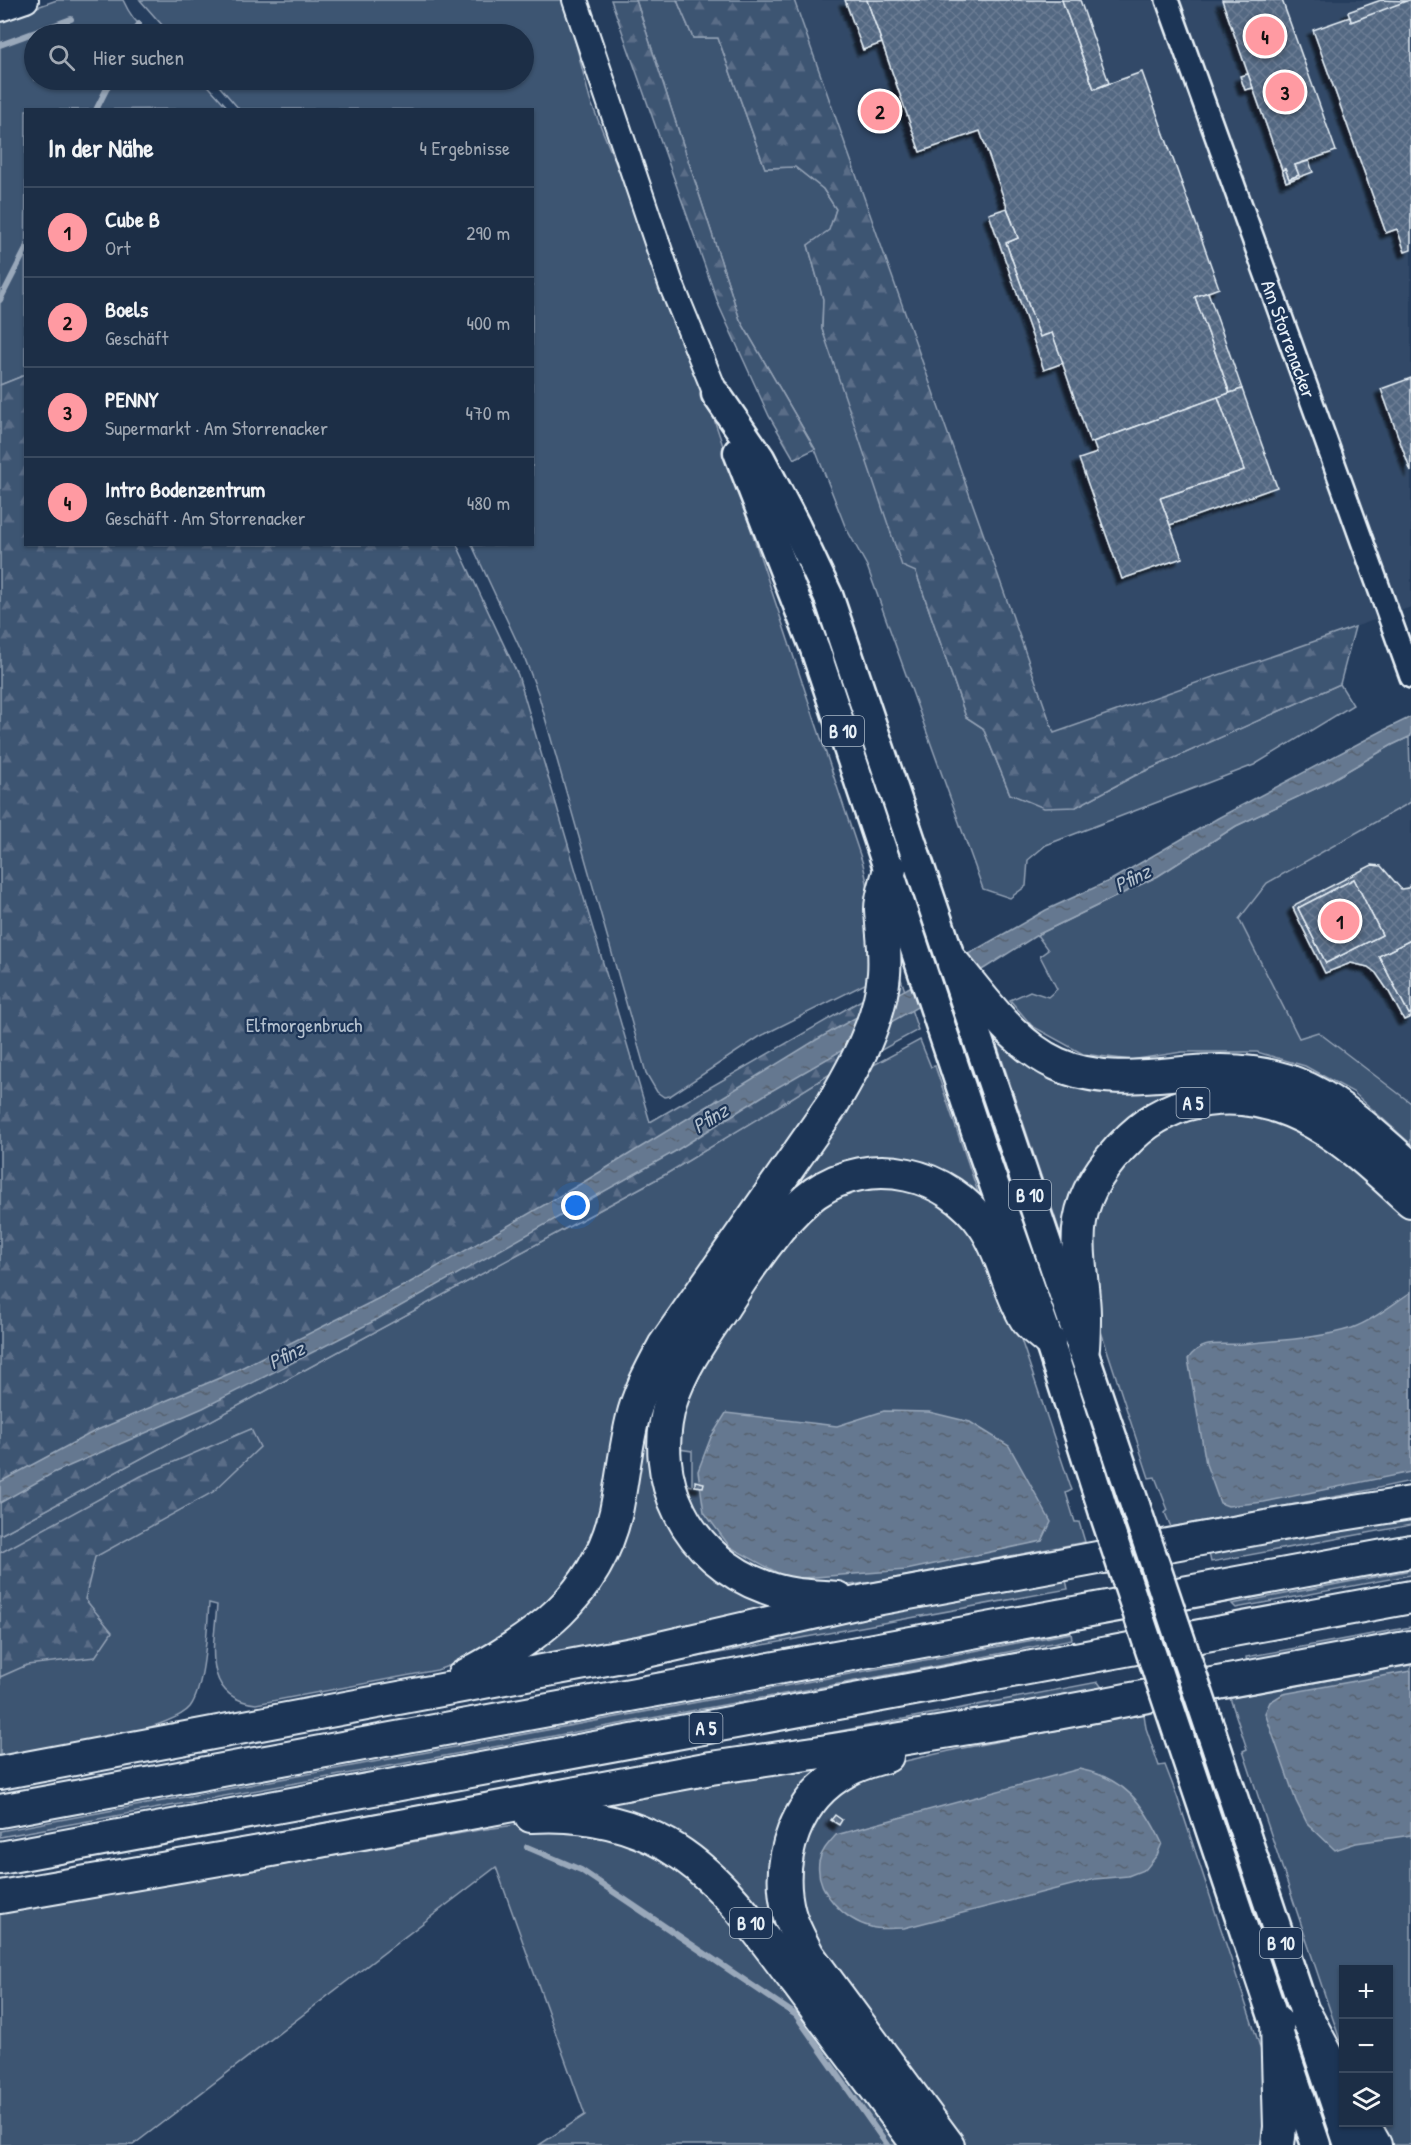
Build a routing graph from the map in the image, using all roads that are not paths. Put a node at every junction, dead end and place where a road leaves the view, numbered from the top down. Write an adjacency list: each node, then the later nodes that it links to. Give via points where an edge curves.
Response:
1 (26, 0): 4 (main road)
2 (575, 0): 5 (main road, via 671,284)
3 (1167, 0): 6 (street, Am Storrenacker)
4 (0, 9)
5 (716, 394): 7 (highway, B 10, via 815,649); 8 (highway, B 10, via 760,458 828,595)
6 (1411, 677)
7 (890, 869): 12 (highway, B 10); 21 (highway, via 881,907 884,979 870,1032 832,1105 664,1346 646,1380 632,1420 609,1537 583,1584 542,1629)
8 (954, 964): 9 (highway)
9 (982, 1014): 10 (highway, A 5, via 1004,1024 1057,1064 1074,1070 1132,1077 1233,1070 1274,1075 1314,1091 1351,1115); 13 (highway, B 10)
10 (1411, 1168)
11 (1411, 1201): 13 (highway, A 5, via 1347,1145 1279,1105 1228,1097 1194,1102 1161,1114 1117,1150 1086,1199 1078,1253 1084,1301)
12 (1049, 1341): 19 (highway, via 1026,1320 994,1241 976,1215 946,1189 912,1175 871,1173 825,1187 792,1213 765,1244 681,1374 664,1437 670,1487 697,1540 741,1576 783,1593); 28 (highway, B 10, bridge, via 1179,1736)
13 (1083, 1348): 28 (highway, B 10, bridge, via 1210,1728)
14 (1411, 1490): 16 (highway)
15 (1411, 1503): 16 (highway)
16 (1287, 1523): 19 (highway)
17 (1411, 1551): 25 (highway, A 5)
18 (1411, 1597): 26 (highway, A 5)
19 (865, 1601): 21 (highway, via 638,1653)
20 (1411, 1647): 22 (highway)
21 (438, 1691): 23 (highway)
22 (1030, 1718): 24 (highway, via 711,1768); 32 (highway, via 848,1770 823,1788 803,1811 789,1842 784,1876 790,1915 808,1955)
23 (0, 1773)
24 (513, 1804): 27 (highway); 31 (highway, B 10, via 531,1816 574,1815 622,1826 668,1846 710,1877 757,1931)
25 (0, 1810)
26 (0, 1858)
27 (0, 1897)
28 (1291, 2019): 29 (highway); 33 (highway); 34 (highway, B 10); 35 (highway, B 10)
29 (1339, 2081)
30 (1365, 2127): 36 (highway)
31 (918, 2145)
32 (948, 2145)
33 (1278, 2145)
34 (1316, 2145)
35 (1349, 2145)
36 (1375, 2145)

